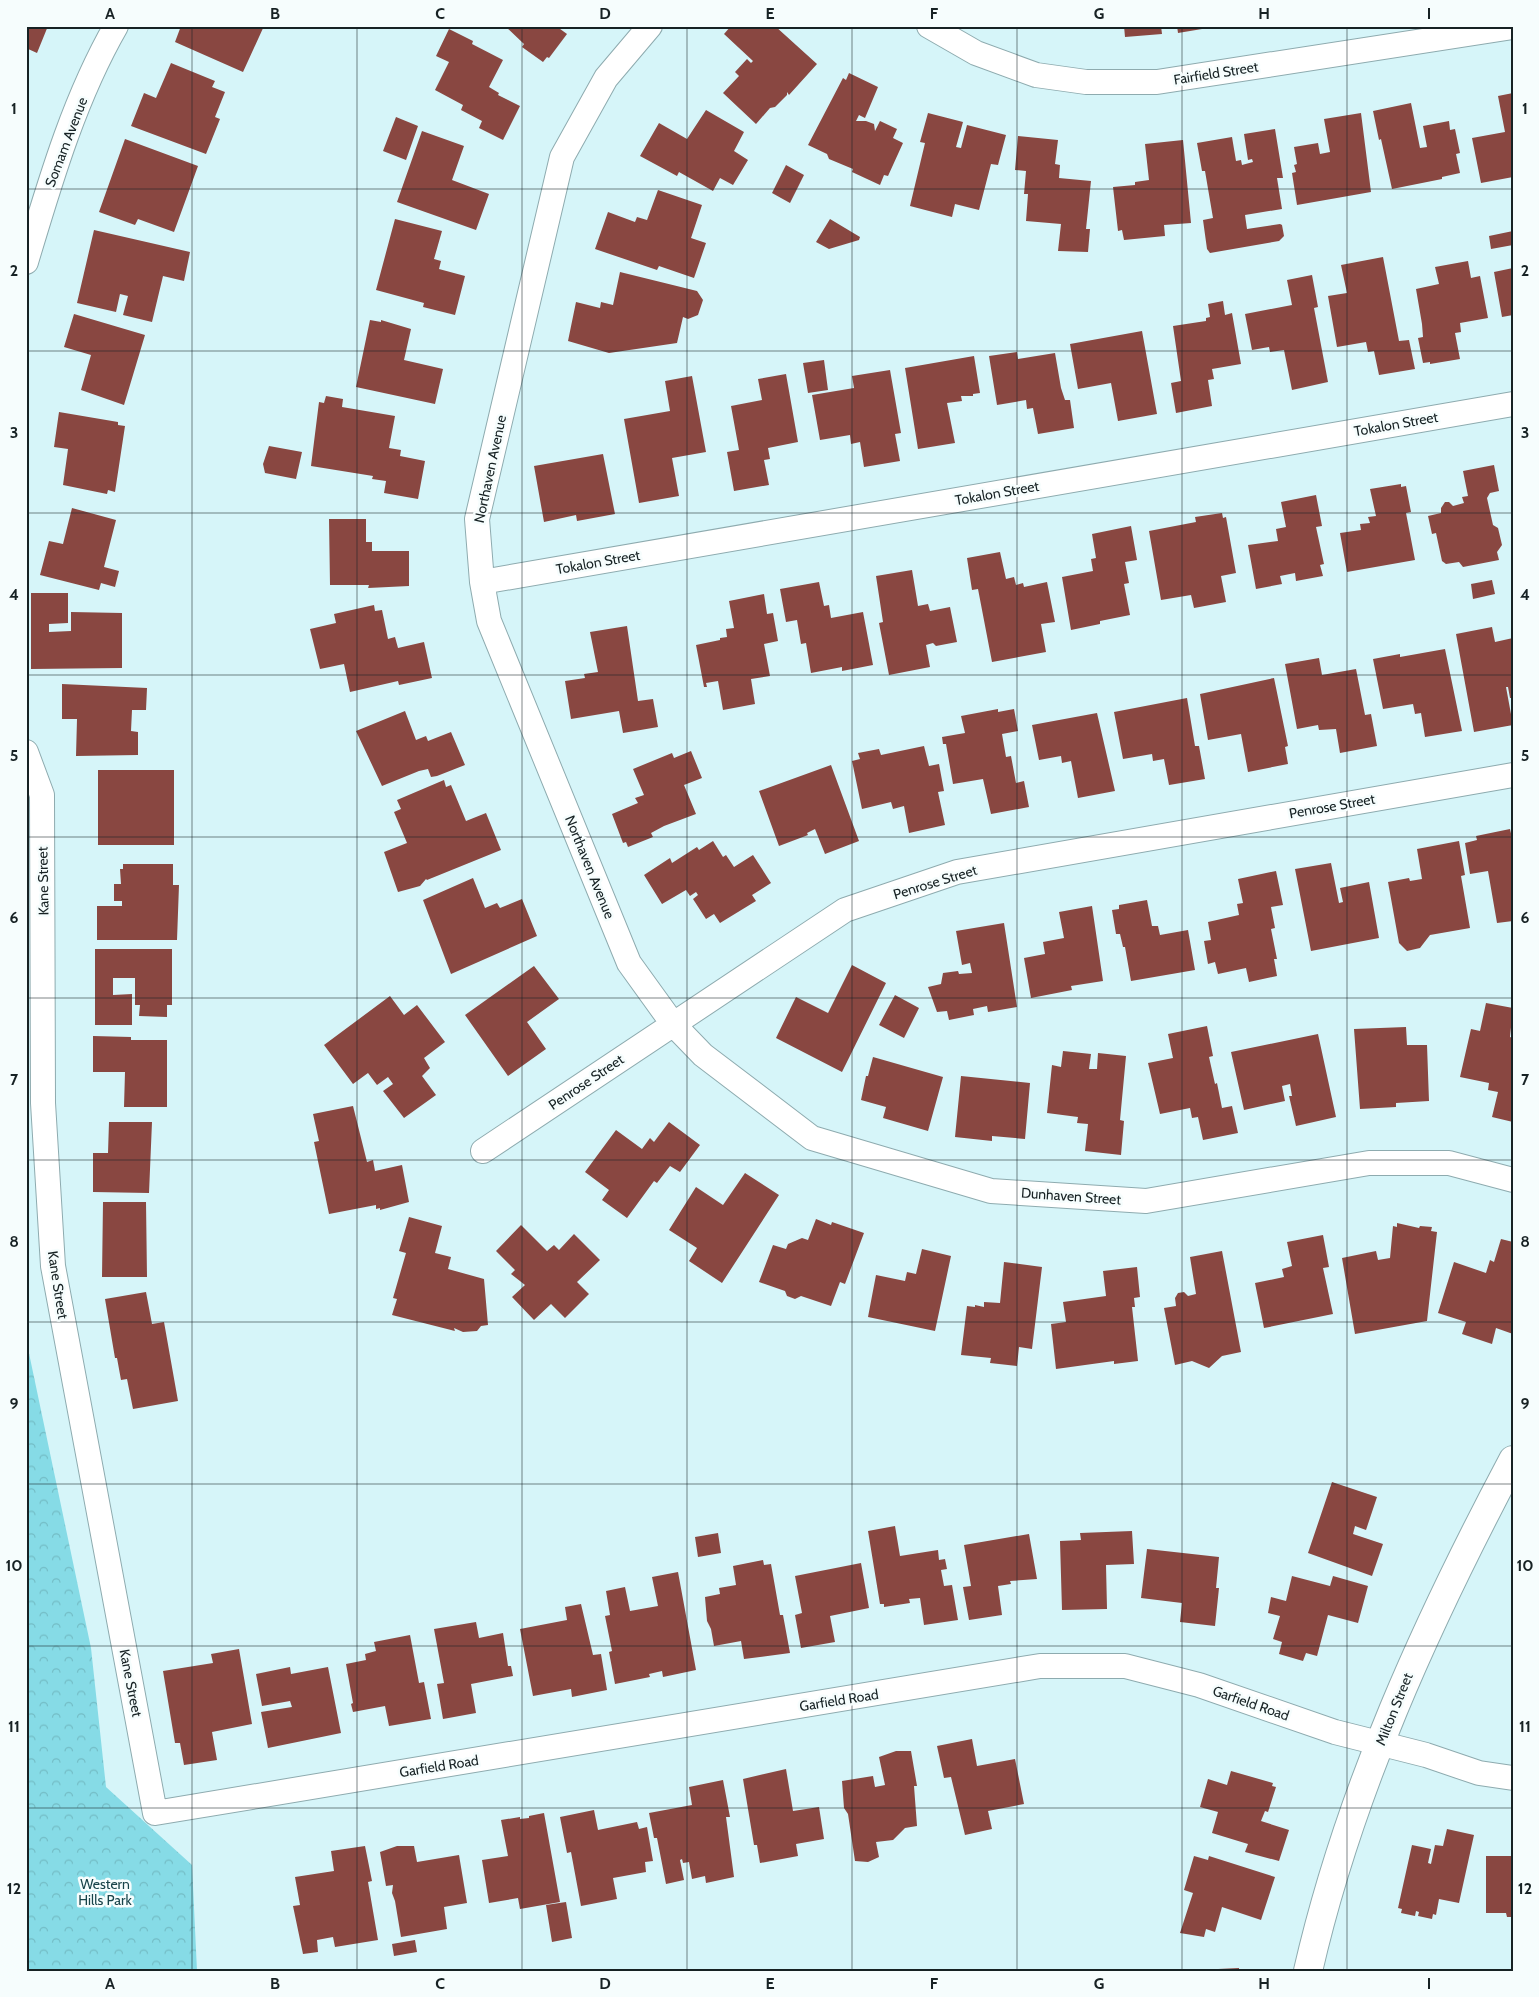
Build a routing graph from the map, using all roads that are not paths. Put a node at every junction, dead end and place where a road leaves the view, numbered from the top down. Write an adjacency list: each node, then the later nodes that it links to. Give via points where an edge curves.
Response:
1 (116, 26): 5 (street, Somam Avenue, via 56,161)
2 (650, 26): 7 (street, Northaven Avenue, via 606,78 562,157 477,519)
3 (928, 26): 4 (street, Fairfield Street, via 976,53 1036,75 1086,82 1157,82)
4 (1513, 27)
5 (26, 262)
6 (1513, 404): 7 (street, Tokalon Street)
7 (482, 582): 10 (street, Northaven Avenue, via 489,621 629,962)
8 (26, 752): 16 (street, Kane Street, via 42,795 43,1103 53,1266)
9 (1513, 775): 10 (street, Penrose Street, via 957,872 845,910)
10 (673, 1024): 11 (street, Penrose Street); 12 (street, Dunhaven Street, via 703,1056 812,1138 991,1191 1146,1201 1369,1163 1449,1163)
11 (483, 1151)
12 (1513, 1180)
13 (1513, 1460): 14 (main road, Milton Street, via 1418,1651)
14 (1381, 1742): 15 (street, Garfield Road, via 1479,1772); 16 (street, Garfield Road, via 1335,1732 1199,1685 1125,1666 1040,1666); 17 (main road, Milton Street, via 1345,1841)
15 (1513, 1778)
16 (155, 1813)
17 (1308, 1971)

